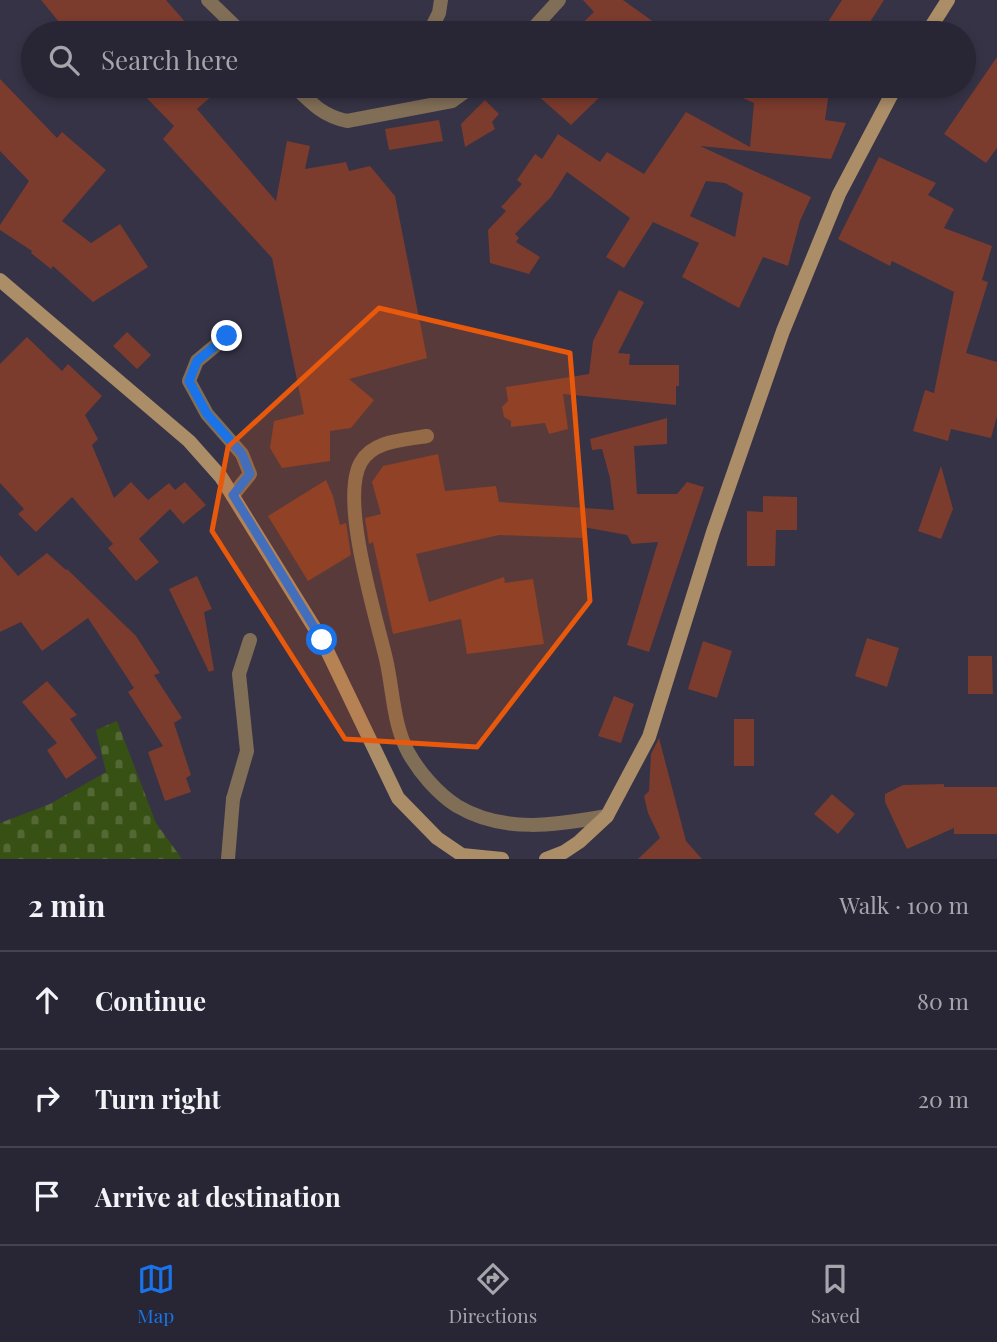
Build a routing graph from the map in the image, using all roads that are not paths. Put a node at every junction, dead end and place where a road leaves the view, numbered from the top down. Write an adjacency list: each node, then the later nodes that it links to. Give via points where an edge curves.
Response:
1 (208, 0): 5 (street)
2 (441, 0): 6 (street)
3 (559, 0): 7 (street)
4 (948, 0): 8 (street)
5 (230, 21)
6 (435, 21)
7 (540, 21)
8 (935, 21)
9 (307, 98): 10 (street, via 326,115 347,121)
10 (457, 98)
11 (890, 98): 17 (street, via 839,194 783,331 649,737)
12 (0, 280): 15 (street, via 189,441)
13 (227, 336): 15 (street, via 197,361 189,381 207,414 242,454 250,474)
14 (427, 436): 17 (street, via 373,447 355,480 361,556 407,751 432,785 457,806 481,817 520,826 554,826)
15 (233, 495): 19 (street, via 322,640 398,798 437,838 462,855)
16 (250, 640): 18 (street, via 239,674 247,751 233,799)
17 (607, 816): 20 (street, via 579,842)
18 (228, 859)
19 (502, 859)
20 (546, 859)

